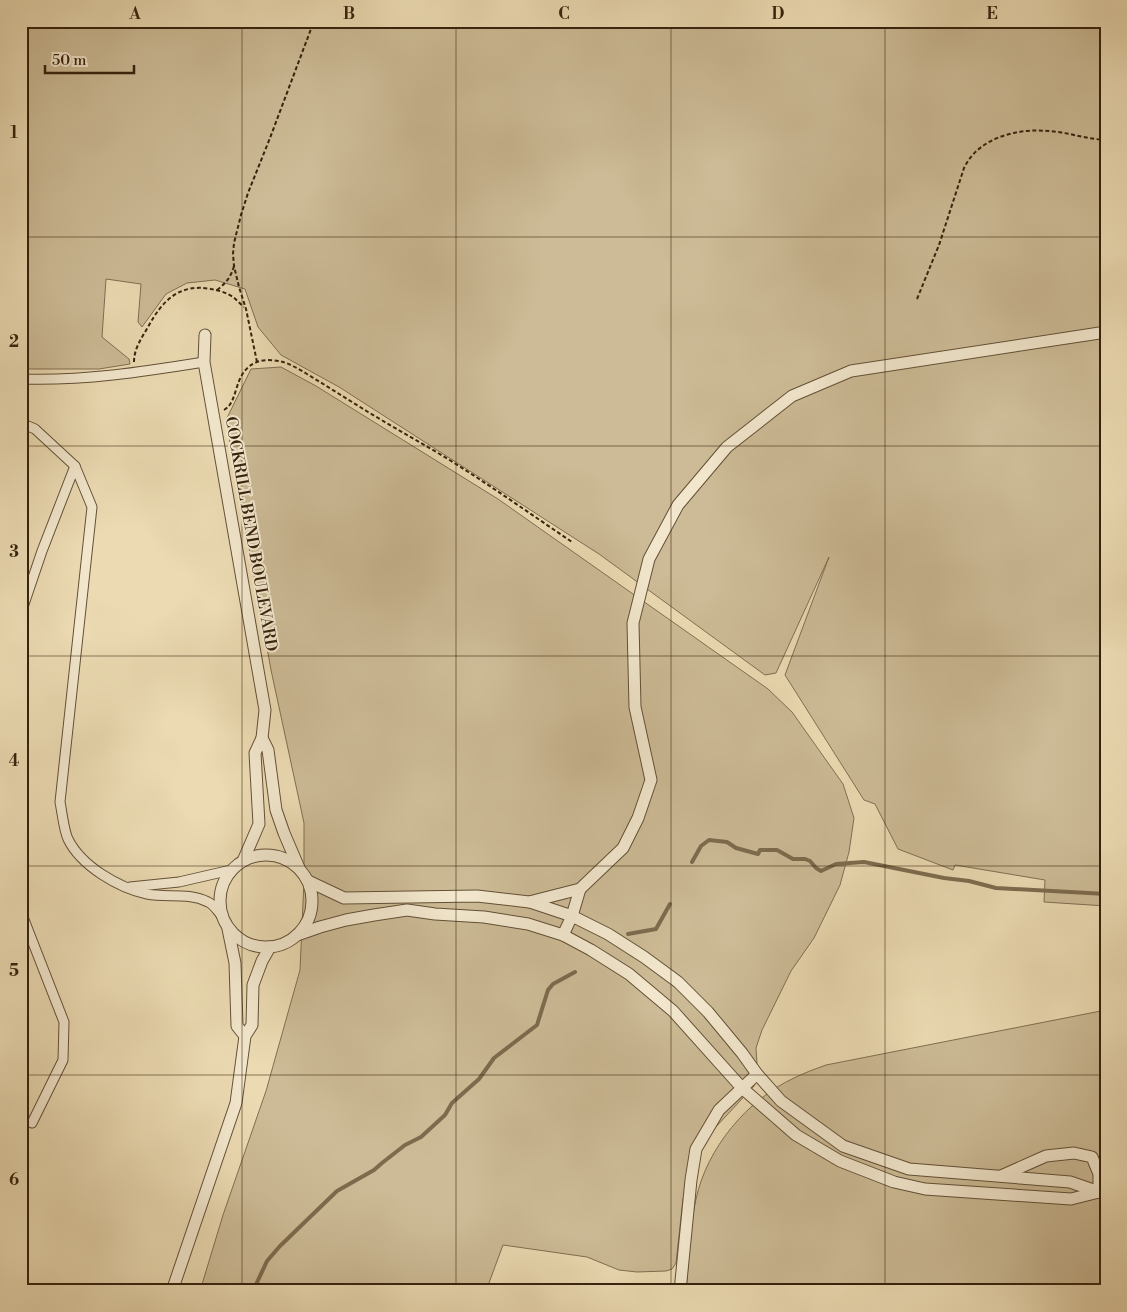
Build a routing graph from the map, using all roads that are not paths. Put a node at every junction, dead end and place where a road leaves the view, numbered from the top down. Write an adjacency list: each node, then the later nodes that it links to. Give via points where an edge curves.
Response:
1 (1106, 332): 14 (street, via 851,371 792,396 727,447 678,505 649,559 633,623 635,708 651,780 623,848)
2 (205, 335): 3 (street, COCKRILL BEND BOULEVARD)
3 (204, 362): 4 (street, via 105,377); 8 (street, COCKRILL BEND BOULEVARD, via 265,710)
4 (21, 379)
5 (21, 423): 6 (street, via 35,429)
6 (75, 466): 7 (street); 13 (street, via 92,507 60,802 67,839 83,860 105,878)
7 (21, 613)
8 (262, 738): 9 (street, COCKRILL BEND BOULEVARD, via 255,752 259,824); 10 (street, COCKRILL BEND BOULEVARD, via 268,750 276,810)
9 (243, 861): 10 (street, via 258,855 273,855); 11 (street)
10 (299, 869): 12 (street)
11 (231, 870): 13 (street, via 179,882); 19 (street, via 219,899)
12 (308, 881): 15 (street, via 344,898); 22 (street, via 312,910)
13 (128, 887): 19 (street, via 148,894 184,895 209,902)
14 (580, 889): 16 (street); 20 (street)
15 (408, 897): 16 (street, via 477,896); 17 (street)
16 (529, 902): 20 (street)
17 (407, 910): 22 (street, via 346,920); 23 (street, via 528,924)
18 (21, 912): 28 (street, via 64,1022 63,1060)
19 (221, 914): 21 (street)
20 (572, 916): 23 (street); 26 (street, via 608,934 678,982 708,1012)
21 (228, 928): 24 (street, via 254,946); 25 (street, via 235,963 237,1026)
22 (297, 935): 24 (street)
23 (563, 935): 27 (street, via 629,974 673,1011)
24 (270, 947): 25 (street, via 253,985 252,1025)
25 (245, 1036): 31 (street, via 236,1103)
26 (757, 1074): 27 (street); 29 (street, via 781,1101 843,1146 909,1169)
27 (742, 1088): 30 (street, via 796,1135 840,1161 894,1182 925,1189 1070,1199); 32 (street, via 719,1110 696,1149)
28 (32, 1122)
29 (1001, 1176): 30 (street, via 1070,1182); 30 (street, via 1046,1156 1074,1153 1092,1157)
30 (1102, 1193)
31 (172, 1291)
32 (680, 1291)

